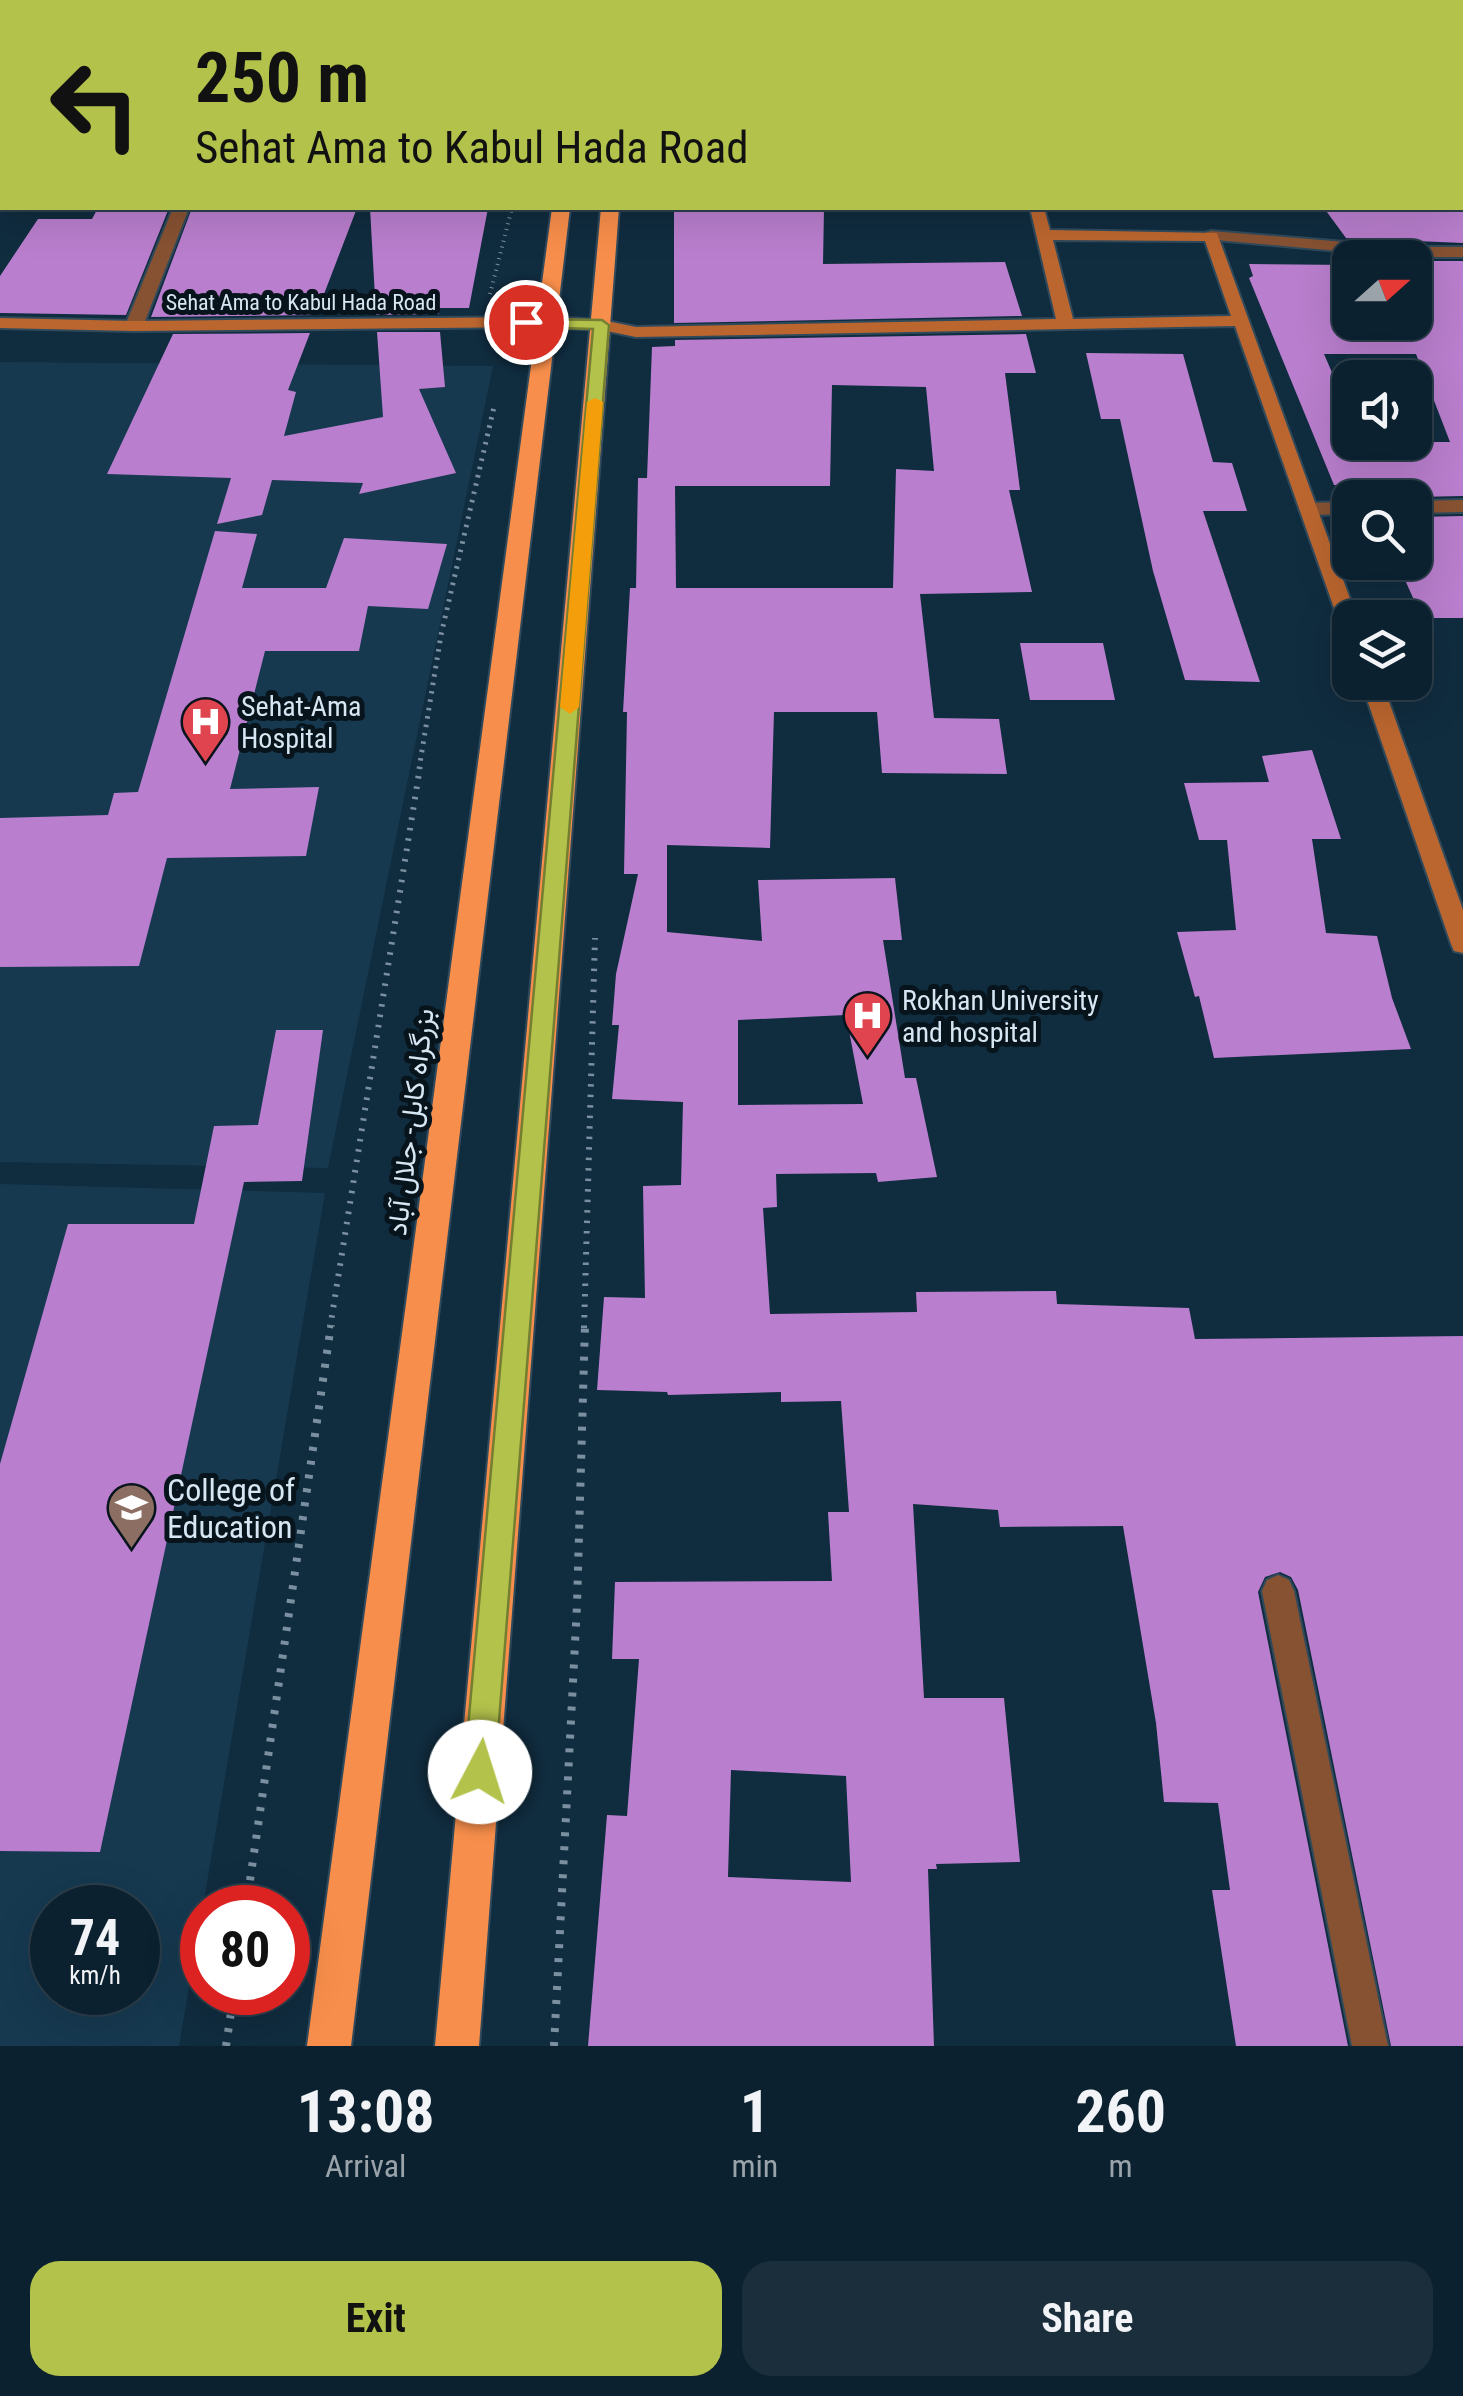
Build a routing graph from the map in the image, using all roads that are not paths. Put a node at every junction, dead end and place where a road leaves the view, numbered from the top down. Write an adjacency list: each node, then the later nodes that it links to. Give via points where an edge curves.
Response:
1 (180, 210): 13 (street)
2 (561, 210): 9 (highway, بزرگراه کابل- جلال آباد)
3 (610, 210): 11 (highway)
4 (1038, 210): 5 (street)
5 (1044, 235): 6 (street); 12 (street)
6 (1212, 236): 7 (street); 8 (street)
7 (1463, 252)
8 (1242, 321): 12 (street, Sehat Ama to Kabul Hada Road); 17 (street)
9 (547, 322): 11 (street, Sehat Ama to Kabul Hada Road); 13 (street, Sehat Ama to Kabul Hada Road); 22 (highway, بزرگراه کابل- جلال آباد)
10 (0, 323): 13 (street, Sehat Ama to Kabul Hada Road)
11 (602, 325): 12 (street, Sehat Ama to Kabul Hada Road, via 636,332); 23 (highway)
12 (1066, 325)
13 (134, 326)
14 (1463, 506): 15 (street)
15 (1432, 507)
16 (1332, 508): 17 (street)
17 (1309, 509): 18 (street)
18 (1341, 600)
19 (1376, 700): 20 (street)
20 (1463, 944)
21 (1278, 1592): 24 (street)
22 (328, 2046)
23 (457, 2046)
24 (1370, 2046)

